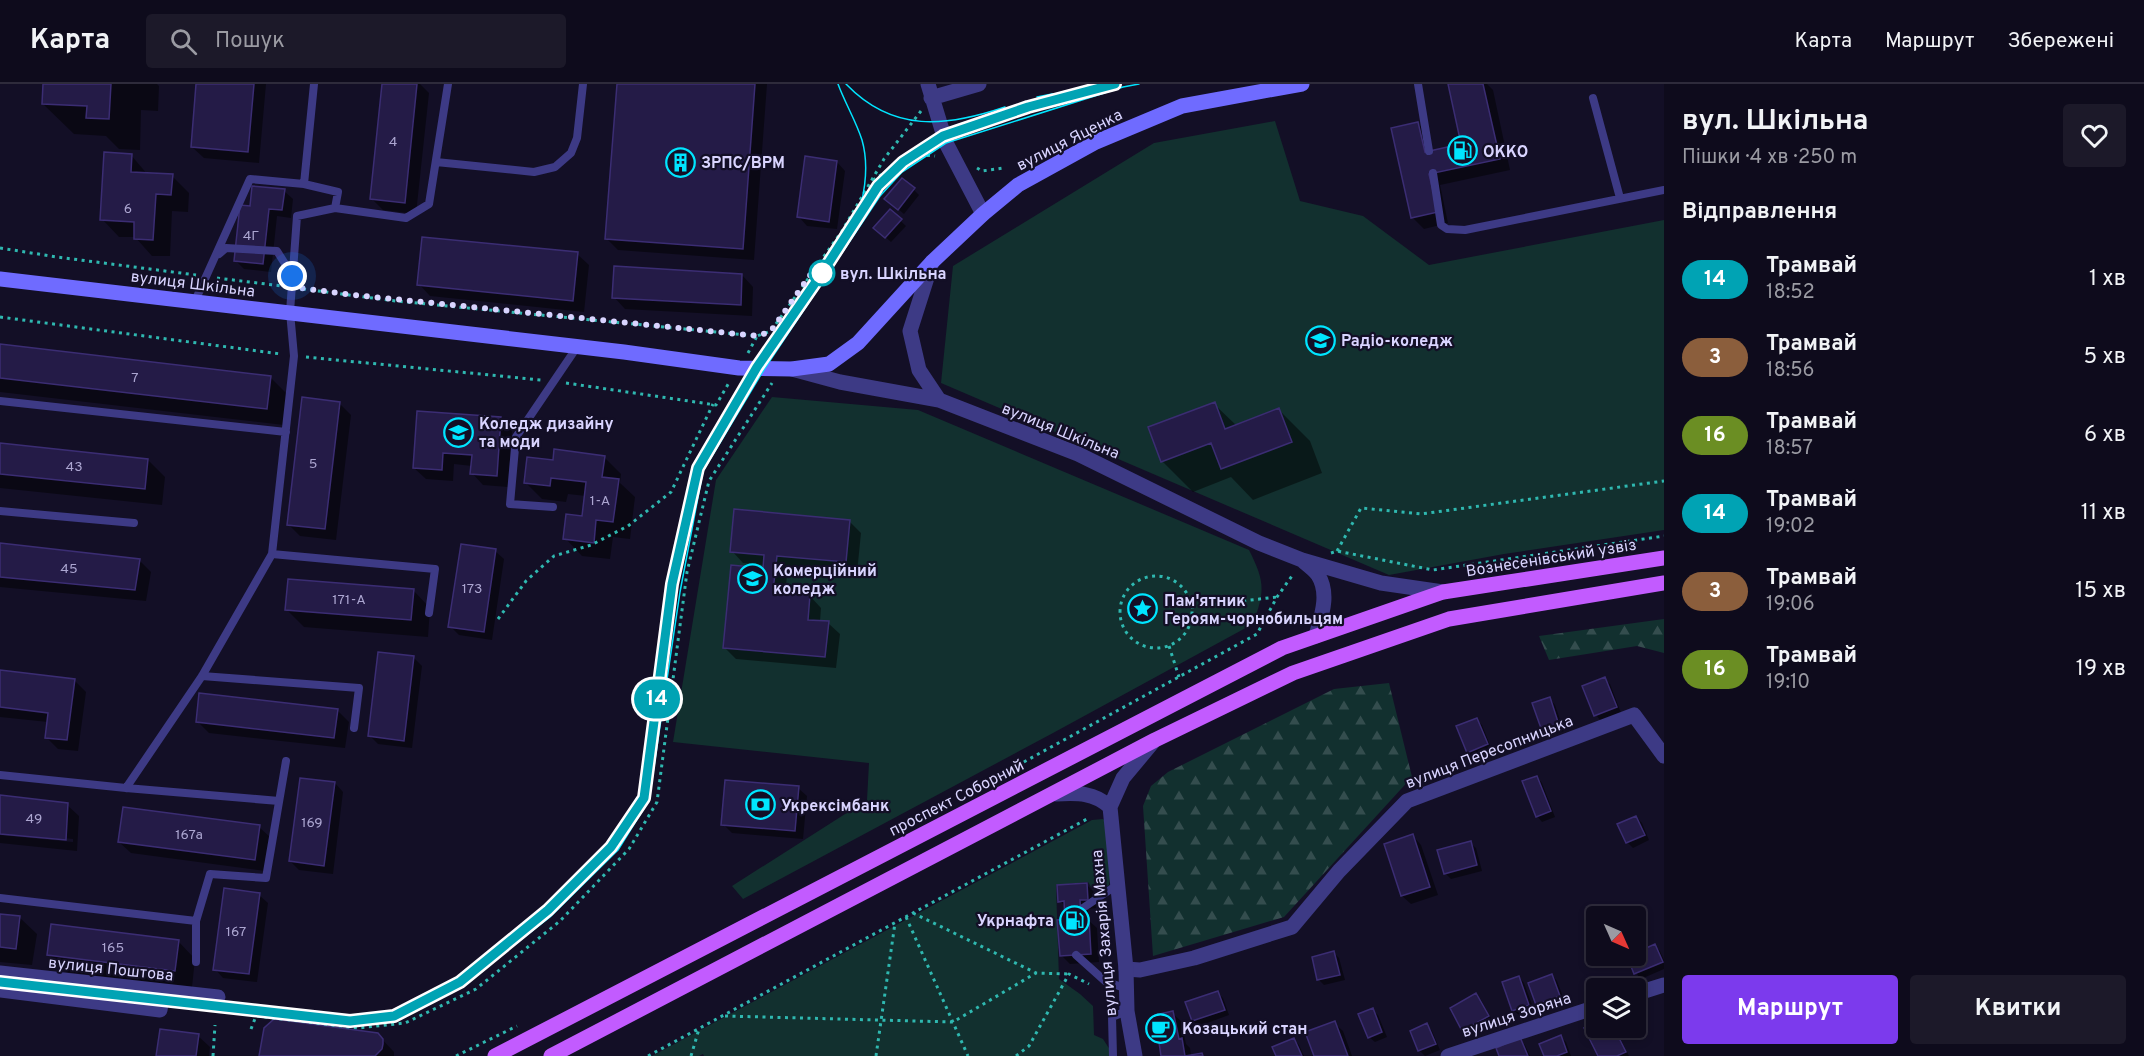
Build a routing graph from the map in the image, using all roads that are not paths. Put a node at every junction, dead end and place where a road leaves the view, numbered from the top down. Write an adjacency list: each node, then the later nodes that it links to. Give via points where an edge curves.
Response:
1 (314, 84): 12 (lane)
2 (448, 84): 10 (lane)
3 (583, 84): 10 (lane, via 572,153 555,167 534,172)
4 (980, 84): 7 (street)
5 (1302, 84): 16 (main road, вулиця Яценка, via 1182,106 1056,163 1018,185)
6 (1418, 84): 9 (lane)
7 (929, 91): 16 (street, via 943,136)
8 (1593, 98): 14 (lane)
9 (1429, 151)
10 (436, 162): 15 (lane, via 429,204 406,218)
11 (1433, 173): 14 (lane, via 1442,225 1454,230)
12 (304, 184): 15 (lane, via 338,192); 17 (lane, via 250,179)
13 (1664, 190): 14 (lane)
14 (1620, 198)
15 (335, 208): 19 (lane, via 297,216)
16 (982, 214): 18 (main road, вулиця Яценка)
17 (215, 258): 19 (lane, via 226,248 277,251); 21 (lane)
18 (932, 262): 25 (main road, вулиця Яценка, via 858,343 829,364); 26 (street, via 910,331 919,370)
19 (292, 276): 22 (lane)
20 (0, 279): 21 (main road, вулиця Шкільна)
21 (195, 302): 22 (main road, вулиця Шкільна)
22 (290, 312): 23 (main road, вулиця Шкільна); 28 (lane, via 294,356)
23 (577, 346): 24 (main road, вулиця Шкільна); 29 (lane, via 516,437 510,504)
24 (739, 368): 25 (main road, вулиця Яценка)
25 (787, 369): 26 (street, вулиця Шкільна)
26 (939, 400): 34 (street, вулиця Шкільна, via 1078,454 1259,543)
27 (0, 401): 28 (lane)
28 (286, 432): 32 (lane)
29 (553, 507)
30 (0, 511): 31 (lane)
31 (134, 523)
32 (272, 554): 37 (lane, via 435,569); 39 (lane)
33 (1664, 558): 36 (main road, Вознесенівський узвіз)
34 (1302, 560): 36 (street, вулиця Шкільна, via 1380,583); 38 (street, вулиця Шкільна, via 1318,574 1324,591)
35 (1664, 583): 41 (main road, via 1449,619 1293,673)
36 (1443, 592): 38 (main road, проспект Соборний)
37 (429, 612)
38 (1316, 636): 65 (main road, проспект Соборний, via 1282,648)
39 (202, 676): 40 (lane, via 359,688); 45 (lane)
40 (354, 728)
41 (1155, 740): 46 (main road); 48 (street, via 1123,778)
42 (1664, 756): 55 (street, вулиця Пересопницька, via 1634,715 1407,801 1292,927 1194,958 1140,970)
43 (286, 761): 47 (lane)
44 (0, 775): 45 (lane)
45 (126, 788): 47 (lane)
46 (1056, 794): 48 (street, via 1097,796); 66 (main road)
47 (279, 801): 52 (lane, via 266,878 210,874)
48 (1110, 807): 49 (street, вулиця Захарія Махна)
49 (1117, 885): 51 (lane); 55 (street, вулиця Захарія Махна)
50 (0, 898): 52 (lane)
51 (1080, 910)
52 (196, 921): 54 (lane)
53 (1076, 955): 59 (lane, via 1106,981)
54 (196, 962)
55 (1126, 969): 59 (street, вулиця Захарія Махна)
56 (0, 973): 61 (street, вулиця Поштова)
57 (1664, 985): 60 (street)
58 (0, 990): 61 (street, via 160,1010)
59 (1126, 990): 64 (street, вулиця Захарія Махна)
60 (1646, 991)
61 (163, 992): 62 (street, вулиця Поштова)
62 (218, 997)
63 (1586, 1009): 69 (street, вулиця Зоряна)
64 (1127, 1011): 67 (lane, via 1112,1017); 68 (street, вулиця Захарія Махна)
65 (495, 1056)
66 (551, 1056)
67 (1113, 1056)
68 (1135, 1056)
69 (1448, 1056)

